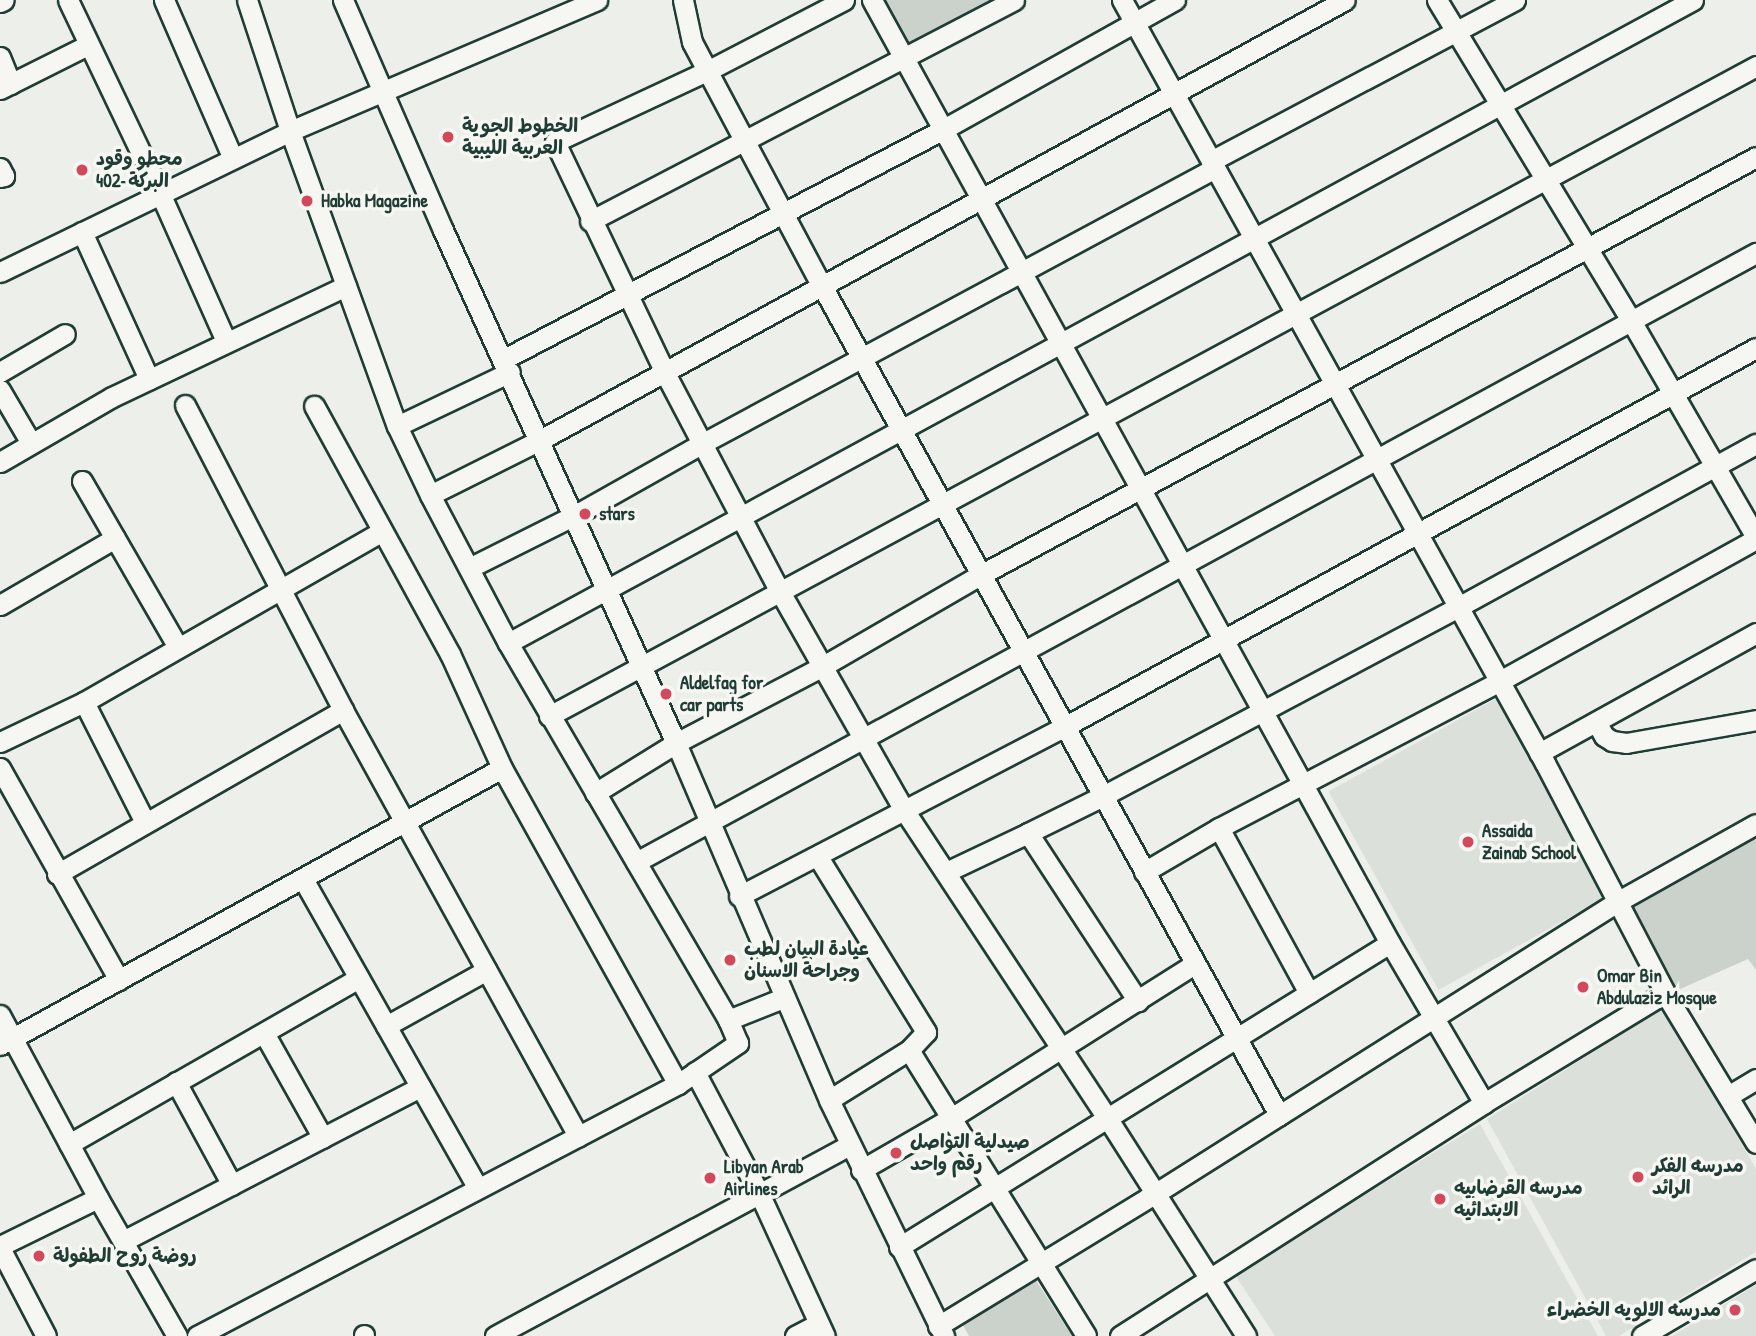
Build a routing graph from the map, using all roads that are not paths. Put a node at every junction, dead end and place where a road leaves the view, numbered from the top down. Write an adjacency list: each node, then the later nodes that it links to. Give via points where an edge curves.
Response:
1 (68, 0): 18 (street)
2 (164, 0): 31 (street)
3 (247, 0): 28 (street)
4 (343, 0): 24 (street)
5 (597, 0): 24 (street)
6 (684, 0): 22 (street, via 692,41)
7 (844, 0): 22 (street)
8 (872, 0): 20 (street)
9 (1014, 0): 20 (street)
10 (1122, 0): 16 (street)
11 (1175, 0): 16 (street)
12 (1345, 0): 25 (street)
13 (1437, 0): 17 (street)
14 (1515, 0): 17 (street)
15 (1693, 0): 26 (street)
16 (1135, 23): 25 (street); 27 (street)
17 (1456, 32): 26 (street); 32 (street)
18 (88, 45): 23 (street); 36 (street)
19 (0, 57): 23 (street)
20 (905, 60): 27 (street); 29 (street)
21 (1756, 66): 35 (street)
22 (707, 71): 29 (street); 39 (street, via 555,142)
23 (6, 87)
24 (382, 92): 28 (street); 56 (street)
25 (1176, 94): 32 (street); 37 (street)
26 (1499, 105): 35 (street); 41 (street)
27 (943, 130): 37 (street); 38 (street)
28 (290, 131): 31 (street); 46 (street)
29 (746, 142): 38 (street); 39 (street)
30 (1756, 157): 42 (street)
31 (233, 159): 36 (street)
32 (1213, 165): 41 (street); 45 (street)
33 (0, 168): 34 (street, via 4,176)
34 (0, 177)
35 (1545, 179): 42 (street); 49 (street)
36 (160, 193): 40 (street); 52 (street)
37 (981, 201): 45 (street); 47 (street)
38 (783, 212): 47 (street); 48 (street)
39 (590, 221): 48 (street)
40 (82, 232): 44 (street); 59 (street)
41 (1255, 239): 49 (street); 53 (street)
42 (1587, 248): 50 (street); 60 (street)
43 (1756, 253): 50 (street)
44 (0, 272)
45 (1022, 274): 53 (street); 55 (street)
46 (346, 286): 52 (street); 66 (street)
47 (822, 286): 55 (street); 57 (street)
48 (626, 297): 56 (street); 57 (street)
49 (1297, 313): 60 (street); 65 (street)
50 (1630, 320): 62 (street); 72 (street)
51 (65, 334): 58 (street)
52 (226, 341): 59 (street)
53 (1062, 342): 65 (street); 67 (street)
54 (1756, 348): 62 (street)
55 (864, 359): 67 (street); 70 (street)
56 (507, 365): 66 (street); 68 (street)
57 (664, 371): 68 (street); 70 (street)
58 (0, 372)
59 (149, 379): 69 (street)
60 (1336, 385): 72 (street); 76 (street)
61 (0, 390): 69 (street)
62 (1670, 393): 74 (street); 82 (street)
63 (185, 405): 88 (street)
64 (314, 406): 81 (street)
65 (1103, 418): 76 (street); 78 (street)
66 (397, 426): 77 (street)
67 (902, 430): 78 (street); 80 (street)
68 (540, 440): 77 (street); 79 (street)
69 (31, 443): 73 (street)
70 (703, 443): 79 (street); 80 (street)
71 (1756, 444): 74 (street)
72 (1374, 458): 82 (street); 85 (street)
73 (0, 462)
74 (1715, 466): 84 (street); 92 (street)
75 (82, 481): 83 (street)
76 (1139, 489): 85 (street); 87 (street)
77 (430, 495): 86 (street)
78 (940, 504): 87 (street); 90 (street)
79 (575, 515): 86 (street); 89 (street)
80 (743, 517): 89 (street); 90 (street)
81 (381, 532): 88 (street); 113 (street, via 450,654)
82 (1417, 534): 92 (street); 94 (street)
83 (115, 538): 91 (street); 96 (street)
84 (1756, 538): 100 (street)
85 (1185, 565): 94 (street); 97 (street)
86 (470, 568): 95 (street)
87 (982, 575): 97 (street); 99 (street)
88 (280, 589): 96 (street); 102 (street)
89 (607, 589): 95 (street); 98 (street)
90 (779, 590): 98 (street); 99 (street)
91 (0, 605)
92 (1458, 607): 100 (street); 103 (street)
93 (1756, 633): 106 (street)
94 (1223, 637): 103 (street); 107 (street)
95 (508, 643): 104 (street)
96 (178, 647): 101 (street)
97 (1023, 652): 107 (street); 108 (street)
98 (641, 665): 104 (street); 110 (street)
99 (823, 666): 108 (street); 110 (street)
100 (1498, 682): 111 (street); 114 (street)
101 (84, 702): 109 (street); 118 (street)
102 (343, 710): 118 (street); 119 (street)
103 (1262, 710): 114 (street); 116 (street)
104 (549, 716): 115 (street)
105 (1756, 720): 106 (street, via 1626,743 1604,736)
106 (1596, 722): 111 (street)
107 (1064, 727): 116 (street); 117 (street)
108 (863, 738): 117 (street); 120 (street)
109 (0, 742)
110 (676, 743): 115 (street); 120 (street)
111 (1539, 753): 131 (street)
112 (0, 768): 128 (street)
113 (502, 768): 119 (street); 153 (street)
114 (1304, 783): 122 (street); 132 (street)
115 (594, 793): 125 (street)
116 (1101, 797): 123 (street); 127 (street)
117 (904, 810): 124 (street); 126 (street)
118 (145, 822): 128 (street)
119 (407, 822): 129 (street); 134 (street)
120 (708, 823): 125 (street); 130 (street)
121 (1756, 824): 131 (street)
122 (1219, 828): 127 (street); 137 (street)
123 (1028, 832): 126 (street); 140 (street)
124 (818, 856): 130 (street); 148 (street, via 923,1024 923,1038)
125 (636, 862): 143 (street)
126 (946, 872): 149 (street)
127 (1144, 872): 133 (street)
128 (57, 874): 136 (street)
129 (303, 879): 135 (street); 136 (street)
130 (739, 896): 139 (street)
131 (1618, 902): 138 (street); 142 (street)
132 (1390, 943): 137 (street); 142 (street)
133 (1195, 964): 140 (street); 146 (street)
134 (488, 970): 144 (street); 161 (street)
135 (359, 978): 144 (street); 145 (street)
136 (119, 981): 147 (street)
137 (1310, 993): 146 (street)
138 (1665, 993): 155 (street); 157 (street)
139 (783, 998): 143 (street); 156 (street)
140 (1138, 1001): 149 (street)
141 (0, 1015): 147 (street)
142 (1434, 1019): 157 (street); 158 (street)
143 (728, 1020): 150 (street, via 738,1043)
144 (386, 1027): 154 (street)
145 (264, 1033): 152 (street); 162 (street)
146 (1236, 1038): 158 (street); 160 (street)
147 (6, 1042): 164 (street)
148 (909, 1050): 156 (street); 159 (street)
149 (1060, 1050): 159 (street); 160 (street)
150 (695, 1072): 153 (street); 171 (street)
151 (1756, 1079): 155 (street)
152 (176, 1083): 164 (street); 167 (street)
153 (678, 1083): 161 (street)
154 (421, 1087): 162 (street); 168 (street)
155 (1728, 1096): 163 (street)
156 (829, 1100): 165 (street)
157 (1484, 1103): 178 (street)
158 (1279, 1115): 170 (street)
159 (951, 1118): 166 (street); 169 (street)
160 (1108, 1119): 169 (street); 170 (street)
161 (578, 1136): 168 (street)
162 (323, 1138): 167 (street)
163 (1756, 1143)
164 (69, 1144): 172 (street)
165 (849, 1144): 166 (street); 171 (street)
166 (861, 1170): 175 (street)
167 (232, 1185): 173 (street)
168 (478, 1188): 183 (street)
169 (994, 1191): 175 (street); 176 (street)
170 (1156, 1193): 176 (street); 178 (street)
171 (760, 1195): 179 (street); 184 (street)
172 (98, 1198): 173 (street); 174 (street)
173 (123, 1241): 182 (street)
174 (0, 1247): 181 (street)
175 (899, 1248): 180 (street)
176 (1040, 1262): 180 (street); 186 (street)
177 (1756, 1269): 189 (street)
178 (1208, 1278): 187 (street); 188 (street)
179 (821, 1330): 185 (street)
180 (941, 1331)
181 (46, 1336)
182 (177, 1336)
183 (197, 1336)
184 (495, 1336)
185 (795, 1336)
186 (1086, 1336)
187 (1120, 1336)
188 (1246, 1336)
189 (1642, 1336)

